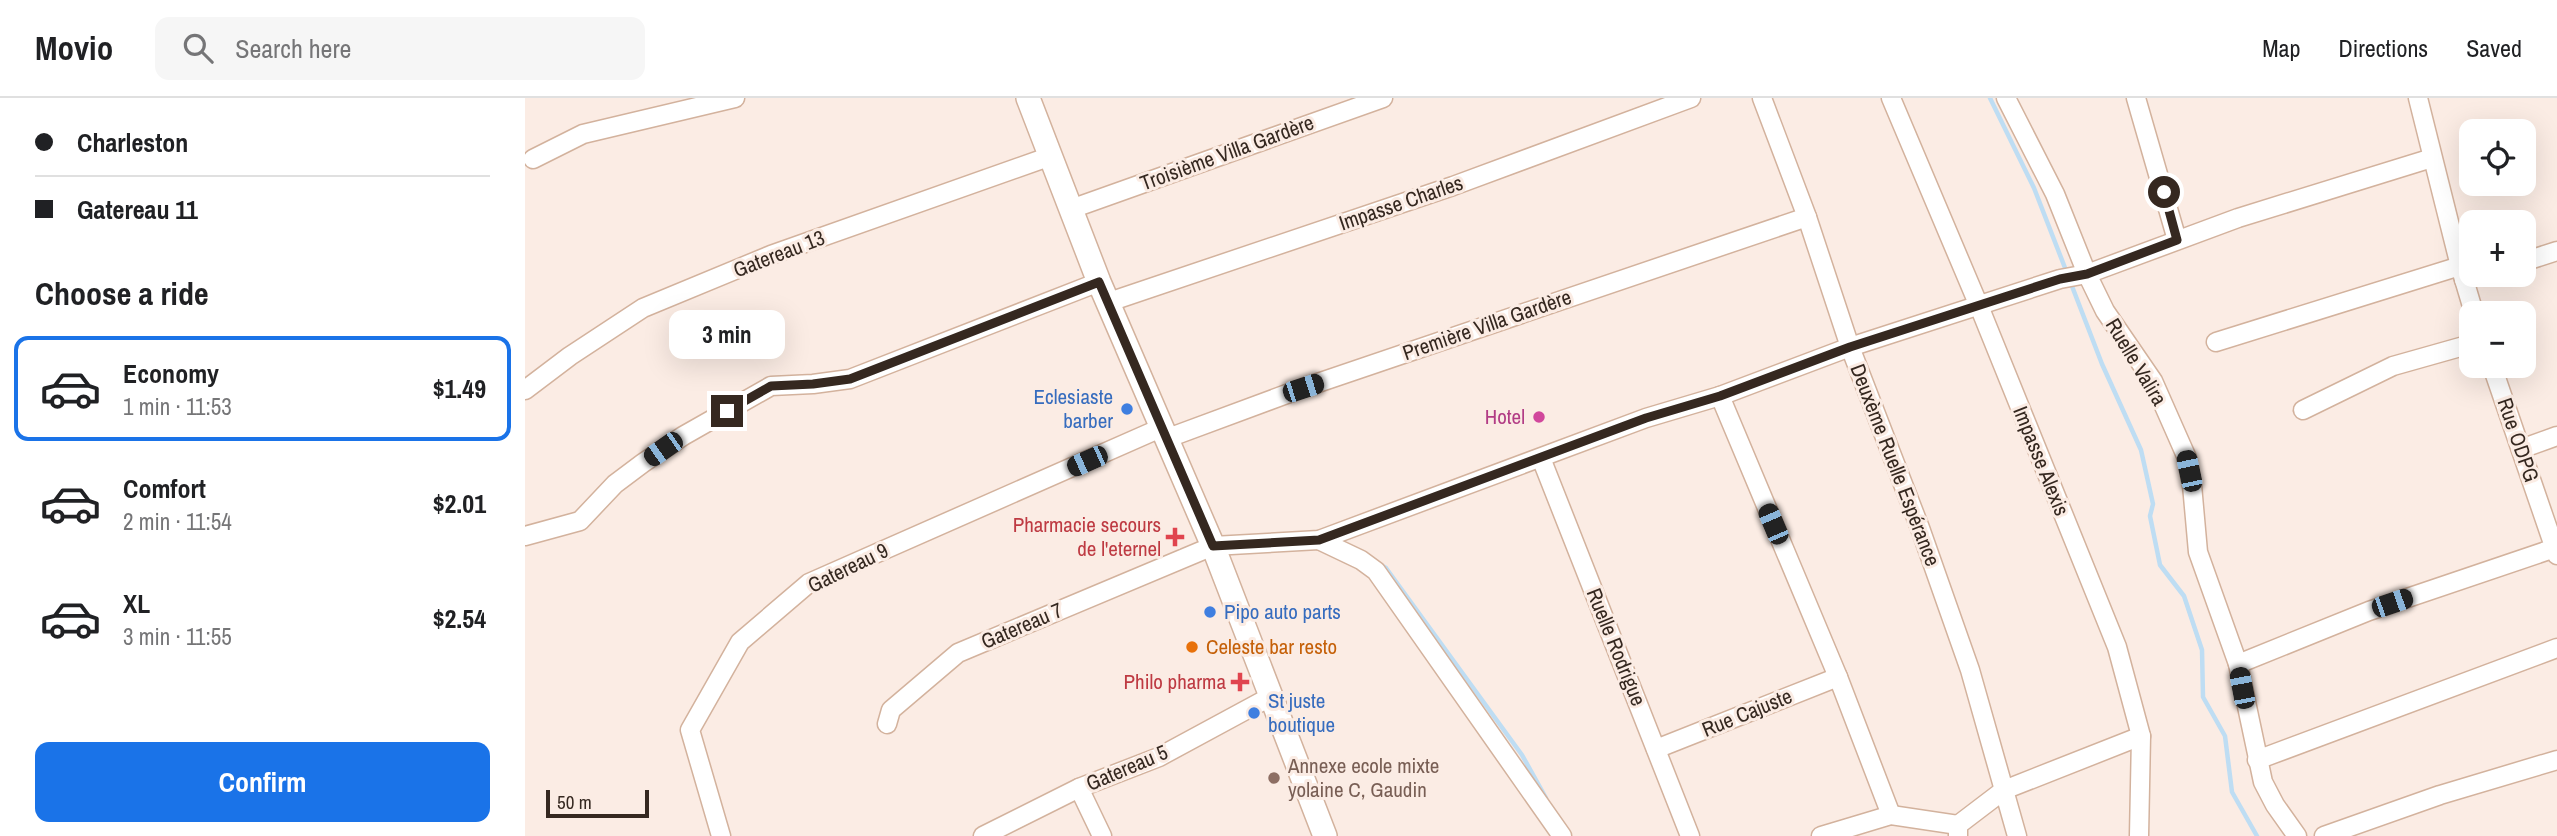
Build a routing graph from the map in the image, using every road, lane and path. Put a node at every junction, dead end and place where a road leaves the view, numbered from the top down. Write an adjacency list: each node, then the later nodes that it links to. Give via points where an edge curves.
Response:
1 (735, 98): 12 (street, via 583,134)
2 (1028, 98): 10 (main road)
3 (1383, 98): 13 (street, Troisième Villa Gardère)
4 (1691, 98): 21 (street, Impasse Charles, via 1453,186)
5 (1762, 98): 14 (street, Deuxème Ruelle Espérance)
6 (1891, 98): 22 (street, Impasse Alexis)
7 (2005, 98): 19 (street, Ruelle Valira, via 2055,194)
8 (2136, 98): 15 (street)
9 (2418, 98): 11 (street)
10 (1051, 156): 13 (main road); 27 (street, Gatereau 13, via 771,256 643,308)
11 (2432, 158): 15 (street); 18 (street)
12 (533, 159)
13 (1071, 209): 21 (main road)
14 (1807, 216): 24 (street, Deuxème Ruelle Espérance); 30 (street, Première Villa Gardère)
15 (2177, 240): 19 (street)
16 (2557, 251): 17 (street)
17 (2536, 258)
18 (2459, 262)
19 (2087, 274): 22 (street); 39 (street, Ruelle Valira, via 2105,311 2153,381 2186,458 2199,552)
20 (2459, 274): 23 (street)
21 (1104, 292): 30 (main road); 34 (street, Impasse Charles, via 850,379 771,386 643,463 615,484 580,521)
22 (1979, 306): 24 (street); 43 (street, Impasse Alexis, via 2117,646)
23 (2216, 342)
24 (1850, 347): 28 (street); 48 (street, Deuxème Ruelle Espérance, via 1943,592)
25 (2459, 347): 29 (street, via 2393,366)
26 (2496, 378): 32 (street, Rue ODPG)
27 (525, 390)
28 (1720, 396): 33 (street); 40 (street)
29 (2303, 410)
30 (1165, 433): 37 (main road); 51 (street, Gatereau 9, via 809,583 740,642 690,730)
31 (2557, 436): 32 (street)
32 (2521, 449): 36 (street, Rue ODPG)
33 (1541, 458): 35 (street); 44 (street, Ruelle Rodrigue)
34 (525, 536)
35 (1319, 540): 37 (street, Gatereau 7); 55 (street, via 1376,571)
36 (2556, 552): 39 (street, via 2369,611)
37 (1195, 553): 41 (main road); 42 (street, Gatereau 7, via 958,653 891,710)
38 (2557, 648): 45 (street)
39 (2238, 664): 45 (street, Ruelle Valira)
40 (1837, 677): 44 (street, Rue Cajuste); 49 (street)
41 (1270, 697): 47 (street, Gatereau 5, via 1159,757); 54 (main road)
42 (887, 724)
43 (2141, 736): 48 (street); 59 (street, Impasse Alexis)
44 (1656, 749): 56 (street, Ruelle Rodrigue)
45 (2257, 760): 60 (street, Ruelle Valira, via 2263,782)
46 (2557, 760): 61 (street)
47 (1080, 788): 52 (street, Gatereau 5); 53 (street)
48 (2004, 790): 50 (street); 58 (street, Deuxème Ruelle Espérance)
49 (1891, 815): 50 (street); 57 (street)
50 (1958, 830)
51 (721, 836)
52 (983, 836)
53 (1102, 836)
54 (1325, 836)
55 (1562, 836)
56 (1690, 836)
57 (1821, 836)
58 (2017, 836)
59 (2139, 836)
60 (2297, 836)
61 (2323, 836)

